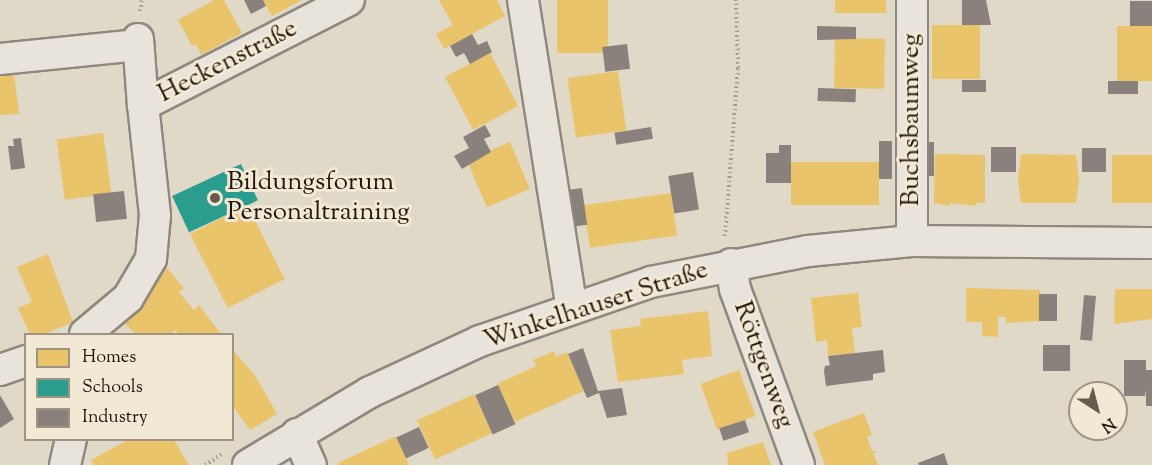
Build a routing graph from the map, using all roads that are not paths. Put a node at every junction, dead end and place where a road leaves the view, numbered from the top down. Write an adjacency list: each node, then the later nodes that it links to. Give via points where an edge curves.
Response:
1 (348, 0): 5 (street, Heckenstraße)
2 (523, 0): 9 (street)
3 (912, 0): 6 (street, Buchsbaumweg)
4 (0, 59): 5 (street, via 138,42)
5 (143, 105): 10 (street, Heckenstraße, via 155,215 151,260 128,298)
6 (912, 241): 7 (street, Winkelhauser Straße); 8 (street, Winkelhauser Straße)
7 (1152, 243)
8 (731, 264): 9 (street, Winkelhauser Straße, via 651,282); 18 (street, Röttgenweg, via 735,289)
9 (572, 308): 13 (street, Winkelhauser Straße, via 430,364 370,392)
10 (86, 333)
11 (24, 362): 12 (street)
12 (0, 370)
13 (297, 434): 16 (street, Winkelhauser Straße); 17 (street)
14 (71, 441): 15 (street)
15 (65, 465)
16 (248, 465)
17 (311, 465)
18 (799, 465)

